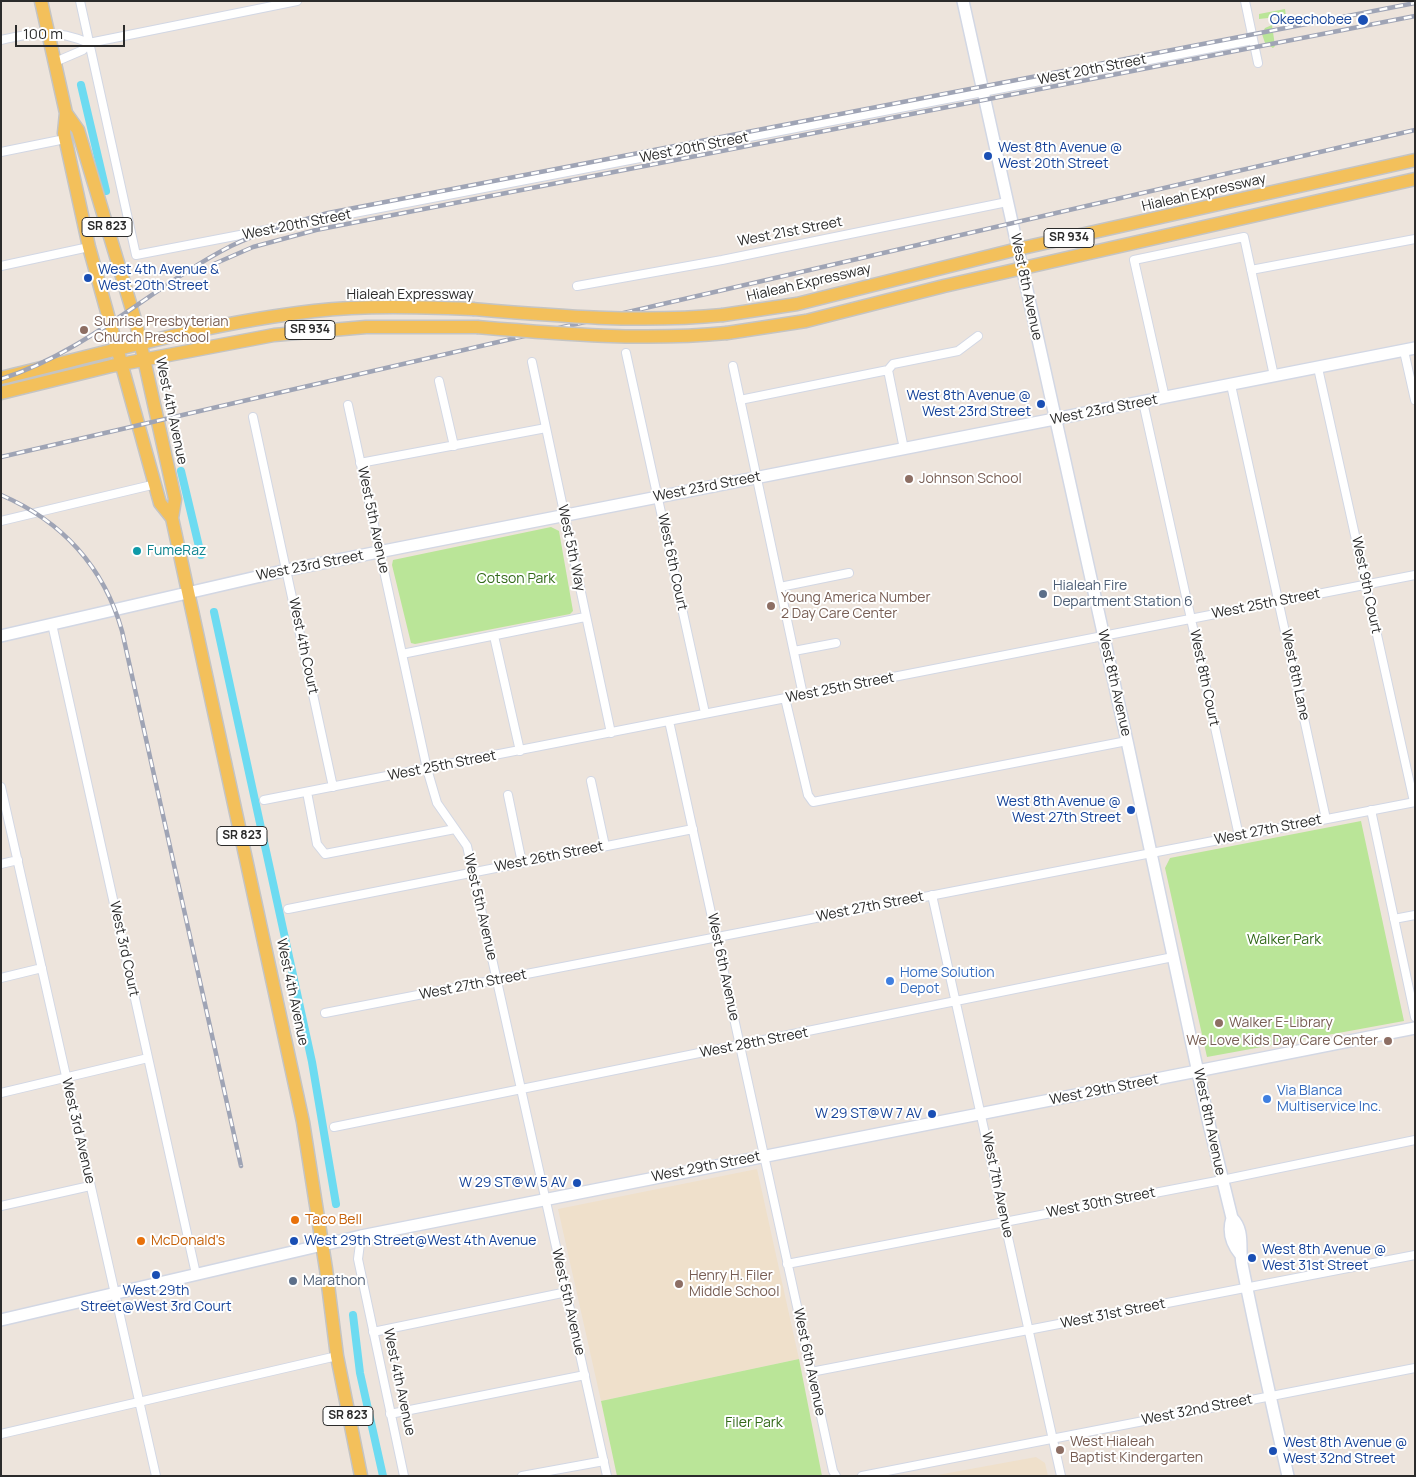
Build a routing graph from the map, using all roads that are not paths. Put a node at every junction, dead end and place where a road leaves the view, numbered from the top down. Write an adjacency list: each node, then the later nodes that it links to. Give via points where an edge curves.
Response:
1 (42, 1): 6 (main road, West 4th Avenue / SR 823)
2 (80, 1): 9 (street)
3 (297, 1): 9 (street)
4 (963, 1): 12 (street, West 8th Avenue)
5 (1245, 1): 8 (street)
6 (49, 32): 7 (street); 9 (street); 10 (main road, West 4th Avenue / SR 823)
7 (1, 40)
8 (1253, 40): 11 (street); 12 (street, West 20th Street)
9 (89, 43): 10 (street, via 83,50); 12 (street, West 20th Street, via 136,255)
10 (55, 62): 13 (main road, West 4th Avenue / SR 823)
11 (1258, 63)
12 (982, 91): 18 (street, West 8th Avenue)
13 (66, 112): 14 (main road, West 4th Avenue / SR 823); 27 (main road, West 4th Avenue / SR 823, via 78,130)
14 (65, 139): 15 (street); 20 (main road, West 4th Avenue / SR 823)
15 (1, 152)
16 (1415, 160): 21 (main road, Hialeah Expressway / SR 934)
17 (1415, 180): 23 (main road, SR 934)
18 (1008, 202): 21 (street, West 8th Avenue); 25 (street, West 21st Street)
19 (1415, 238): 24 (street)
20 (89, 246): 22 (street); 28 (main road, West 4th Avenue / SR 823)
21 (1018, 249): 23 (street, West 8th Avenue); 27 (main road, Hialeah Expressway / SR 934, bridge, via 797,304 723,315 623,319 473,309 396,307 315,311 226,324)
22 (1, 266)
23 (1023, 269): 31 (main road, SR 934, bridge, via 806,321 726,333 602,336 417,326 318,330 230,342); 48 (street, West 8th Avenue)
24 (1251, 270): 37 (street); 42 (street, via 1244,237 1134,260)
25 (577, 286)
26 (978, 336): 36 (street, via 958,351 893,364)
27 (141, 344): 28 (main road, SR 934); 31 (main road, West 4th Avenue / SR 823)
28 (116, 350): 33 (main road, West 4th Avenue / SR 823); 38 (main road, SR 934)
29 (1409, 350): 35 (street, West 23rd Street); 44 (street)
30 (626, 353): 55 (street, West 6th Court)
31 (145, 360): 33 (main road, SR 934); 57 (main road, West 4th Avenue / SR 823, via 175,499)
32 (532, 362): 49 (street, West 5th Way)
33 (121, 365): 41 (main road, SR 934); 54 (main road, West 4th Avenue / SR 823)
34 (733, 366): 43 (street)
35 (1318, 368): 37 (street, West 23rd Street); 63 (street, West 9th Court)
36 (888, 370): 43 (street); 51 (street)
37 (1274, 376): 40 (street, West 23rd Street)
38 (1, 378)
39 (439, 381): 50 (street)
40 (1231, 385): 42 (street, West 23rd Street); 66 (street, West 8th Lane)
41 (1, 393)
42 (1165, 398): 45 (street, West 23rd Street)
43 (740, 400): 53 (street)
44 (1415, 400)
45 (1143, 402): 48 (street, West 23rd Street); 68 (street, West 8th Court)
46 (348, 405): 52 (street, West 5th Avenue)
47 (254, 417): 60 (street, West 4th Court)
48 (1055, 419): 51 (street, West 23rd Street); 72 (street, West 8th Avenue)
49 (546, 428): 50 (street); 56 (street, West 5th Way)
50 (454, 446): 52 (street)
51 (904, 450): 53 (street, West 23rd Street)
52 (360, 463): 59 (street, West 5th Avenue)
53 (756, 477): 55 (street, West 23rd Street); 64 (street)
54 (156, 484): 57 (main road, West 4th Avenue / SR 823, via 160,502); 58 (street)
55 (658, 496): 56 (street, West 23rd Street); 78 (street, West 6th Court)
56 (564, 515): 59 (street, West 23rd Street); 67 (street, West 5th Way)
57 (172, 518): 65 (main road, West 4th Avenue / SR 823)
58 (1, 521)
59 (380, 552): 60 (street, West 23rd Street); 75 (street, West 5th Avenue)
60 (287, 570): 65 (street, West 23rd Street); 86 (street, West 4th Court)
61 (849, 573): 64 (street)
62 (1415, 575): 63 (street, West 25th Street)
63 (1366, 584): 66 (street, West 25th Street); 90 (street, West 9th Court)
64 (780, 587): 74 (street)
65 (188, 592): 69 (street, West 23rd Street); 131 (main road, West 4th Avenue / SR 823, via 285,1030)
66 (1279, 601): 68 (street, West 25th Street); 92 (street, West 8th Lane)
67 (586, 617): 71 (street); 80 (street, West 5th Way)
68 (1191, 619): 72 (street, West 25th Street); 95 (street, West 8th Court)
69 (52, 624): 70 (street, West 23rd Street); 116 (street, West 3rd Court)
70 (1, 636)
71 (494, 636): 75 (street); 82 (street)
72 (1104, 636): 76 (street, West 25th Street); 81 (street, West 8th Avenue)
73 (836, 643): 74 (street)
74 (794, 651): 76 (street)
75 (402, 654): 83 (street, West 5th Avenue)
76 (803, 695): 77 (street, West 25th Street)
77 (786, 698): 78 (street, West 25th Street); 81 (street, via 808,795 813,802)
78 (705, 713): 79 (street, West 25th Street)
79 (669, 721): 80 (street, West 25th Street); 94 (street, West 6th Avenue)
80 (612, 734): 82 (street, West 25th Street)
81 (1127, 742): 97 (street, West 8th Avenue)
82 (520, 751): 83 (street, West 25th Street)
83 (427, 769): 86 (street, West 25th Street); 93 (street, West 5th Avenue, via 436,803)
84 (591, 780): 96 (street)
85 (1, 787): 98 (street, West 3rd Avenue)
86 (333, 787): 87 (street, West 25th Street)
87 (307, 792): 89 (street, West 25th Street); 93 (street, via 316,844 325,854)
88 (508, 795): 99 (street)
89 (264, 800)
90 (1414, 802): 91 (street, West 27th Street)
91 (1371, 810): 92 (street, West 27th Street); 105 (street)
92 (1326, 819): 95 (street, West 27th Street)
93 (455, 829): 101 (street, West 5th Avenue, via 467,846)
94 (693, 829): 96 (street, West 26th Street); 106 (street, West 6th Avenue)
95 (1239, 836): 97 (street, West 27th Street)
96 (605, 846): 99 (street, West 26th Street)
97 (1151, 853): 102 (street, West 27th Street); 107 (street, West 8th Avenue)
98 (18, 860): 100 (street); 108 (street, West 3rd Avenue)
99 (522, 863): 101 (street, West 26th Street)
100 (1, 864)
101 (473, 872): 103 (street, West 26th Street); 110 (street, West 5th Avenue)
102 (932, 895): 106 (street, West 27th Street); 111 (street, West 7th Avenue)
103 (288, 910)
104 (1415, 915): 105 (street)
105 (1394, 919): 113 (street)
106 (716, 936): 110 (street, West 27th Street); 115 (street, West 6th Avenue)
107 (1173, 957): 111 (street, West 28th Street); 117 (street, West 8th Avenue)
108 (42, 968): 109 (street); 118 (street, West 3rd Avenue)
109 (1, 978)
110 (497, 981): 112 (street, West 27th Street); 119 (street, West 5th Avenue)
111 (956, 1002): 115 (street, West 28th Street); 121 (street, West 7th Avenue)
112 (325, 1012)
113 (1415, 1018)
114 (1415, 1028): 117 (street, West 29th Street)
115 (739, 1046): 119 (street, West 28th Street); 124 (street, West 6th Avenue)
116 (148, 1058): 118 (street); 134 (street, West 3rd Court)
117 (1198, 1072): 121 (street, West 29th Street); 125 (street, West 8th Avenue)
118 (66, 1077): 120 (street); 126 (street, West 3rd Avenue)
119 (522, 1089): 122 (street, West 28th Street); 127 (street, West 5th Avenue)
120 (1, 1093)
121 (981, 1114): 124 (street, West 29th Street); 129 (street, West 7th Avenue)
122 (334, 1127)
123 (1415, 1140): 125 (street, West 30th Street)
124 (763, 1156): 127 (street, West 29th Street); 133 (street, West 6th Avenue)
125 (1222, 1180): 129 (street, West 30th Street); 135 (street, West 8th Avenue, via 1232,1218 1229,1227 1234,1246 1240,1254)
126 (90, 1186): 128 (street); 137 (street, West 3rd Avenue)
127 (545, 1199): 130 (street, West 29th Street); 136 (street, West 5th Avenue)
128 (1, 1206)
129 (1005, 1221): 133 (street, West 30th Street); 139 (street, West 7th Avenue)
130 (361, 1236): 131 (street, West 29th Street); 140 (street, West 4th Avenue, via 357,1254)
131 (322, 1244): 134 (street, West 29th Street); 141 (main road, West 4th Avenue / SR 823)
132 (1415, 1254): 135 (street, West 31st Street)
133 (787, 1264): 143 (street, West 6th Avenue)
134 (196, 1274): 137 (street, West 29th Street)
135 (1247, 1288): 139 (street, West 31st Street); 145 (street, West 8th Avenue)
136 (567, 1292): 140 (street); 144 (street, West 5th Avenue)
137 (114, 1293): 138 (street, West 29th Street); 146 (street, West 3rd Avenue)
138 (1, 1320)
139 (1029, 1330): 143 (street, West 31st Street); 149 (street, West 7th Avenue)
140 (373, 1332): 147 (street, West 4th Avenue)
141 (337, 1356): 146 (street); 152 (main road, West 4th Avenue / SR 823)
142 (1415, 1368): 145 (street, West 32nd Street)
143 (811, 1372): 156 (street, West 6th Avenue)
144 (585, 1375): 147 (street); 150 (street, West 5th Avenue)
145 (1270, 1396): 149 (street, West 32nd Street); 159 (street, West 8th Avenue)
146 (138, 1403): 148 (street); 151 (street, West 3rd Avenue)
147 (390, 1414): 153 (street, West 4th Avenue)
148 (1, 1434)
149 (1053, 1439): 157 (street, West 32nd Street); 158 (street, West 7th Avenue)
150 (604, 1461): 154 (street); 155 (street, West 5th Avenue)
151 (156, 1476)
152 (361, 1476)
153 (404, 1476)
154 (522, 1476)
155 (607, 1476)
156 (836, 1476)
157 (862, 1476)
158 (1061, 1476)
159 (1288, 1476)

